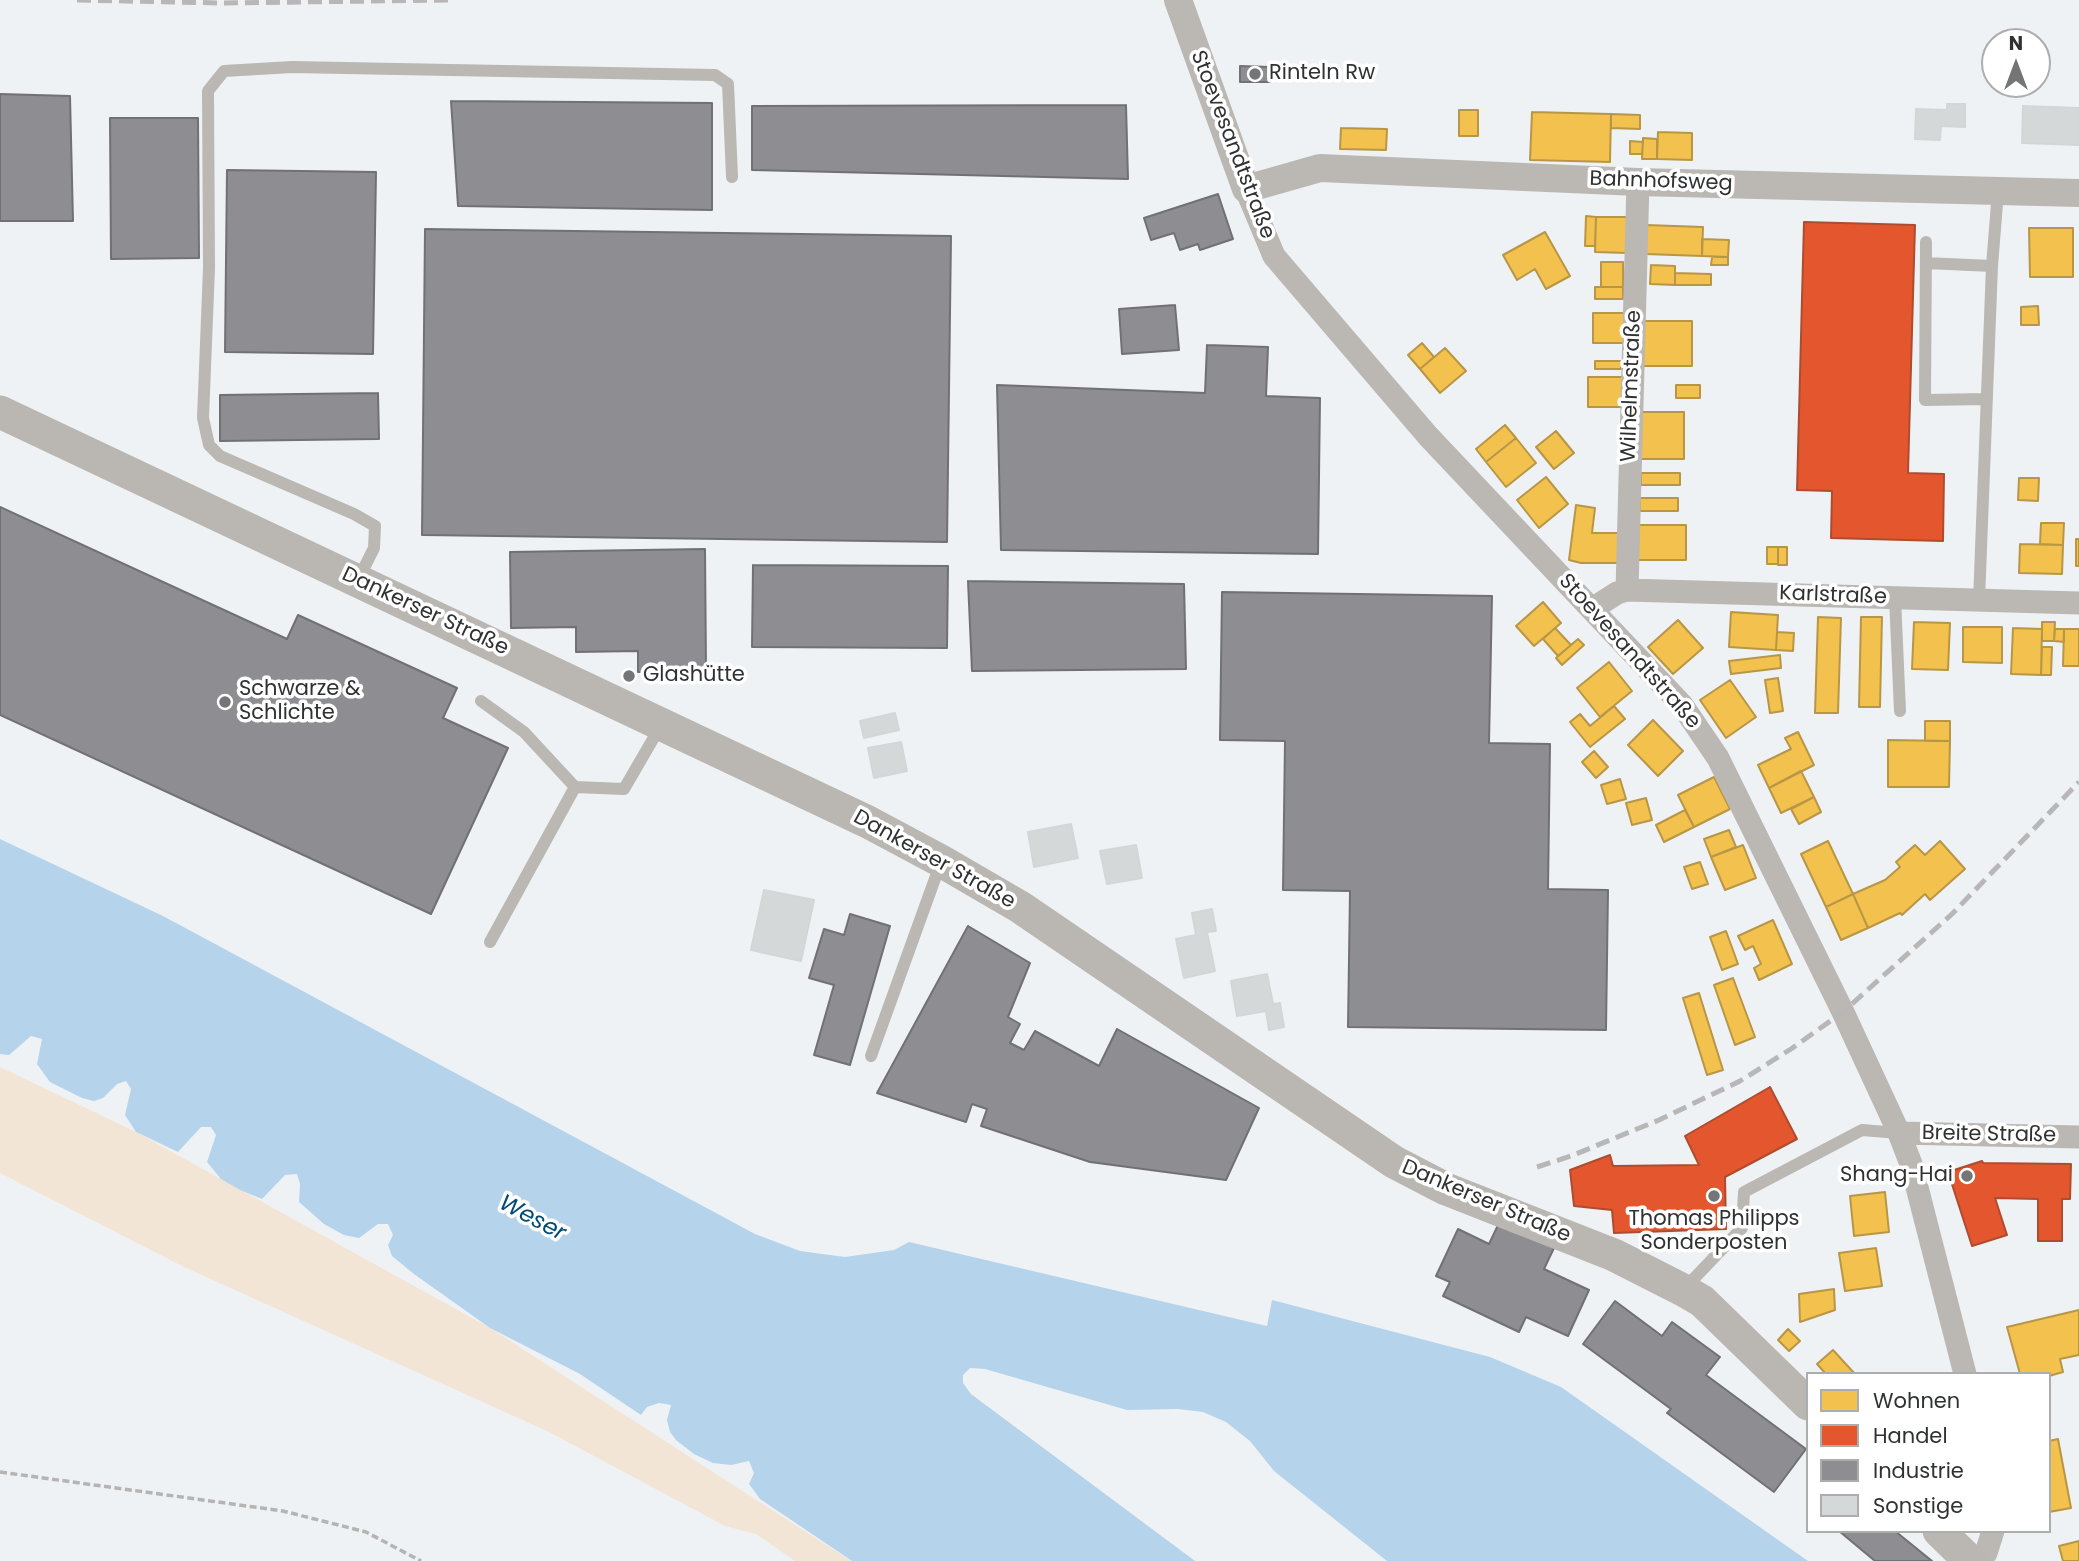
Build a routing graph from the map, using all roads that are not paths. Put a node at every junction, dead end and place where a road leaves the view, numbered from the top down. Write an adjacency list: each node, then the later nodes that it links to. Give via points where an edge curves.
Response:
1 (1178, 0): 4 (street, Stoevesandtstraße)
2 (732, 177): 12 (lane, via 728,84 715,75 292,67 224,71 208,91 209,268 203,418 209,444 220,456 375,526 374,548)
3 (1638, 182): 4 (street, Bahnhofsweg, via 1321,168); 5 (street, Bahnhofsweg); 13 (street, Wilhelmstraße)
4 (1246, 189): 17 (street, Stoevesandtstraße, via 1274,256 1428,436)
5 (1998, 191): 6 (street, Bahnhofsweg); 9 (lane)
6 (2079, 193)
7 (1926, 242): 8 (lane)
8 (1926, 263): 9 (lane); 10 (lane, via 1924,400)
9 (1992, 266): 10 (lane)
10 (1987, 400): 15 (lane)
11 (0, 412): 12 (main road, Dankerser Straße)
12 (358, 581): 20 (main road, Dankerser Straße)
13 (1627, 590): 14 (street, Karlstraße); 17 (street, Karlstraße)
14 (1895, 598): 15 (street, Karlstraße); 19 (lane)
15 (1979, 600): 16 (street, Karlstraße)
16 (2079, 603)
17 (1592, 609): 25 (street, Stoevesandtstraße, via 1682,705 1718,758)
18 (481, 701): 21 (lane, via 524,732)
19 (1900, 711)
20 (662, 724): 21 (lane, via 624,789); 22 (main road, Dankerser Straße)
21 (575, 787): 23 (lane)
22 (941, 861): 24 (lane); 27 (main road, Dankerser Straße, via 1020,907 1394,1162 1446,1189 1614,1255)
23 (490, 942)
24 (871, 1056)
25 (1899, 1133): 26 (street, Breite Straße); 27 (lane, via 1861,1130 1744,1192 1742,1228); 28 (street, Stoevesandtstraße)
26 (2079, 1137)
27 (1683, 1290): 29 (main road, Dankerser Straße, via 1702,1301)
28 (1964, 1372)
29 (1806, 1402)
30 (1941, 1533): 32 (main road)
31 (1992, 1533): 33 (street)
32 (1970, 1561)
33 (1978, 1561)

